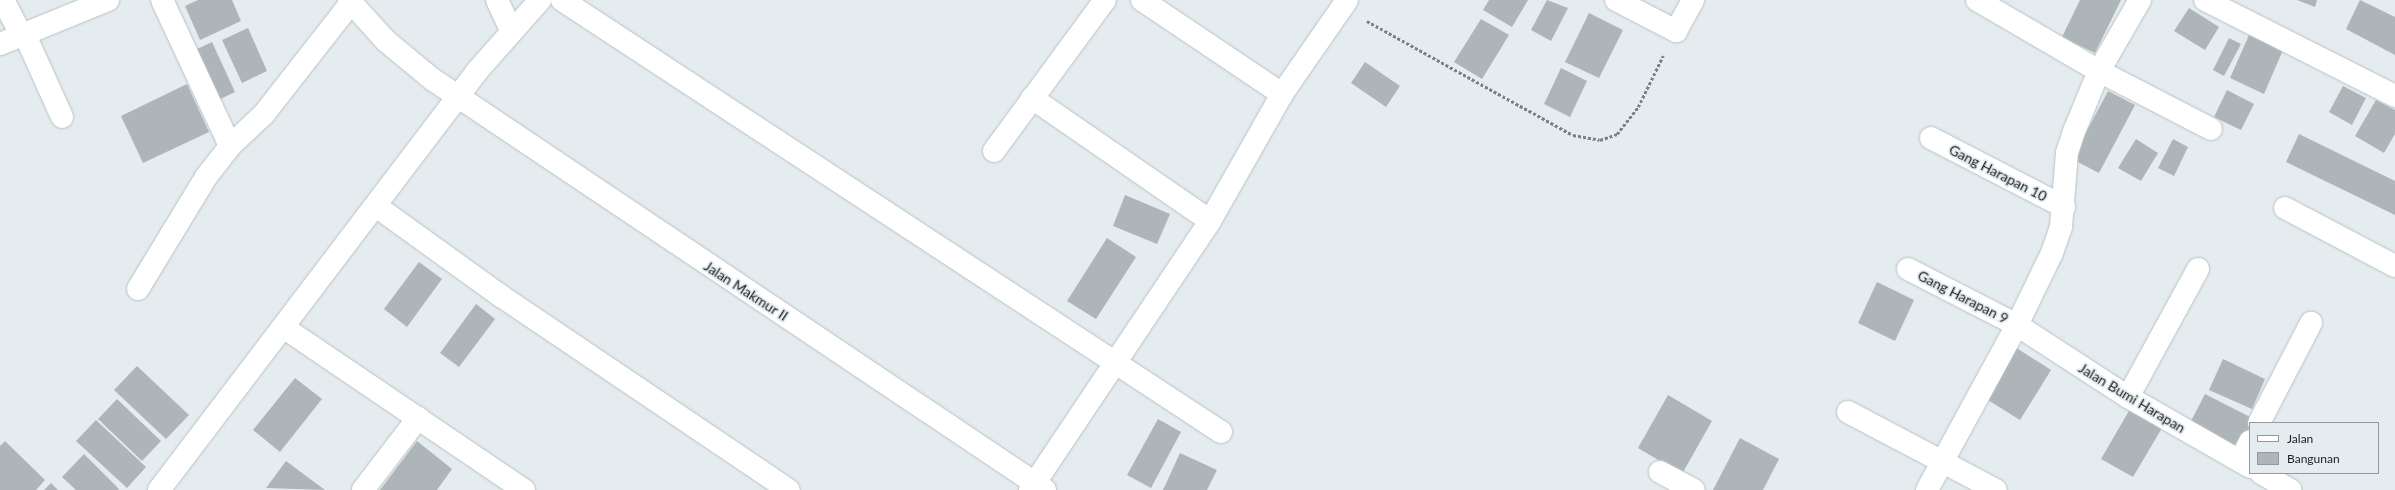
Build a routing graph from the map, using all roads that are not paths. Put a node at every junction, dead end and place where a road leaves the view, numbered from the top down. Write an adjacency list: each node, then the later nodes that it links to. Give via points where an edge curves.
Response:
1 (3, 0): 17 (street)
2 (108, 0): 17 (street)
3 (162, 0): 27 (street)
4 (497, 0): 16 (street)
5 (540, 0): 16 (street)
6 (562, 0): 40 (street, via 811,166)
7 (1105, 0): 23 (street)
8 (1142, 0): 20 (street)
9 (1616, 0): 10 (street, via 1676,31)
10 (1693, 0)
11 (1977, 0): 19 (street)
12 (2140, 0): 19 (street)
13 (2205, 0): 22 (street)
14 (350, 2): 21 (street, Jalan Makmur II, via 386,41 432,79); 27 (street, via 264,114)
15 (1345, 4): 20 (street)
16 (511, 30): 21 (street)
17 (23, 35): 18 (street); 24 (street)
18 (0, 44)
19 (2099, 71): 25 (street); 30 (street, via 2068,153)
20 (1282, 94): 32 (street)
21 (460, 96): 29 (street); 51 (street, Jalan Makmur II, via 516,137)
22 (2395, 96)
23 (1032, 98): 28 (street); 32 (street)
24 (62, 116)
25 (2211, 129)
26 (1931, 138): 30 (street, Gang Harapan 10)
27 (230, 146): 36 (street, via 206,177)
28 (994, 151)
29 (376, 206): 39 (street); 55 (street, via 501,296)
30 (2064, 207): 38 (street, via 2052,253)
31 (2285, 208): 33 (street)
32 (1210, 221): 40 (street)
33 (2395, 266)
34 (1908, 269): 38 (street, Gang Harapan 9)
35 (2198, 269): 41 (street)
36 (138, 289)
37 (2311, 323): 44 (street)
38 (2017, 325): 41 (street, Jalan Bumi Harapan); 47 (street)
39 (283, 327): 43 (street); 52 (street)
40 (1116, 361): 45 (street); 51 (street)
41 (2128, 397): 48 (street, Jalan Bumi Harapan)
42 (1848, 412): 47 (street)
43 (418, 418): 53 (street); 54 (street)
44 (2260, 422)
45 (1221, 432)
46 (2249, 446): 48 (street)
47 (1942, 461): 57 (street); 58 (street)
48 (2245, 464)
49 (1660, 472): 56 (street)
50 (2263, 474): 59 (street)
51 (1036, 488)
52 (159, 490)
53 (363, 490)
54 (524, 490)
55 (789, 490)
56 (1694, 490)
57 (1926, 490)
58 (1996, 490)
59 (2291, 490)

